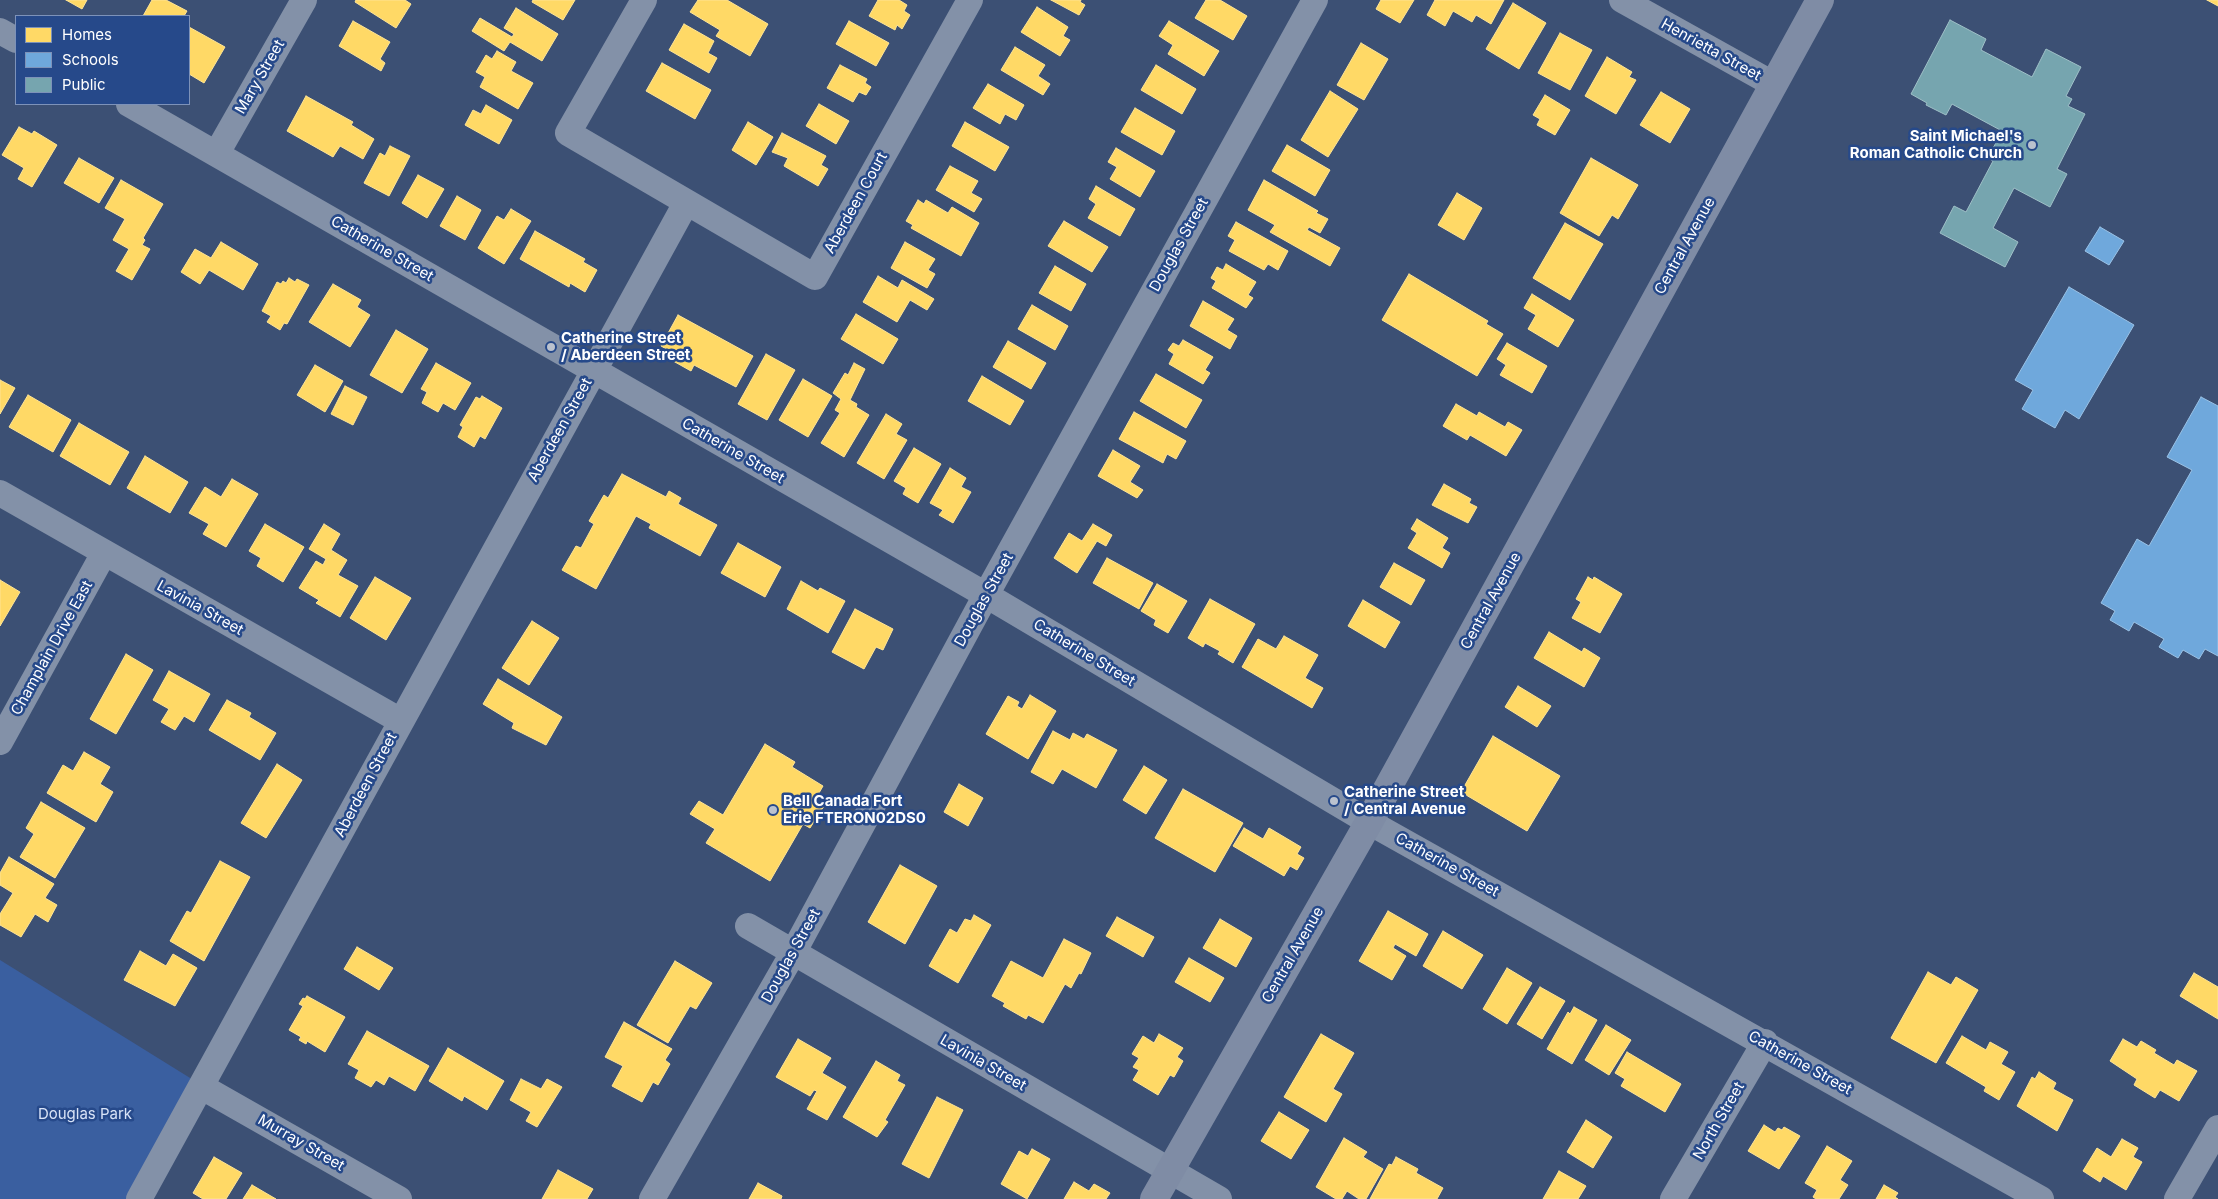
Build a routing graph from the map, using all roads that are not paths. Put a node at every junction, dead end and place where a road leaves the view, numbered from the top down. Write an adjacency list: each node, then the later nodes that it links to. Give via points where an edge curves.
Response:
1 (304, 0): 11 (street, Mary Street)
2 (644, 0): 12 (street, Aberdeen Court, via 568,132)
3 (970, 0): 12 (street, Aberdeen Court, via 815,277)
4 (1315, 0): 16 (street, Douglas Street)
5 (1622, 0): 9 (street, Henrietta Street)
6 (1820, 0): 9 (main road, Central Avenue)
7 (0, 30): 8 (street)
8 (15, 39)
9 (1773, 84): 19 (main road, Central Avenue)
10 (131, 105): 11 (street, Catherine Street)
11 (217, 153): 13 (street, Catherine Street)
12 (686, 203): 13 (street)
13 (593, 371): 16 (street, Catherine Street); 17 (street, Aberdeen Street)
14 (0, 494): 15 (street, Lavinia Street)
15 (104, 553): 17 (street, Lavinia Street); 18 (street, Champlain Drive East)
16 (986, 595): 19 (street, Catherine Street); 21 (street, Douglas Street)
17 (401, 720): 23 (street, Aberdeen Street)
18 (0, 742)
19 (1369, 822): 22 (street, Catherine Street); 25 (main road, Central Avenue)
20 (748, 926): 21 (street, Lavinia Street)
21 (793, 953): 25 (street, Lavinia Street); 28 (street, Douglas Street)
22 (1765, 1042): 31 (street, North Street); 32 (street, Catherine Street)
23 (202, 1087): 26 (street, Aberdeen Street); 27 (street, Murray Street)
24 (2218, 1128): 33 (street)
25 (1170, 1172): 29 (main road, Central Avenue); 30 (street, Lavinia Street)
26 (139, 1199)
27 (399, 1199)
28 (652, 1199)
29 (1154, 1199)
30 (1219, 1199)
31 (1673, 1199)
32 (2041, 1199)
33 (2177, 1199)

